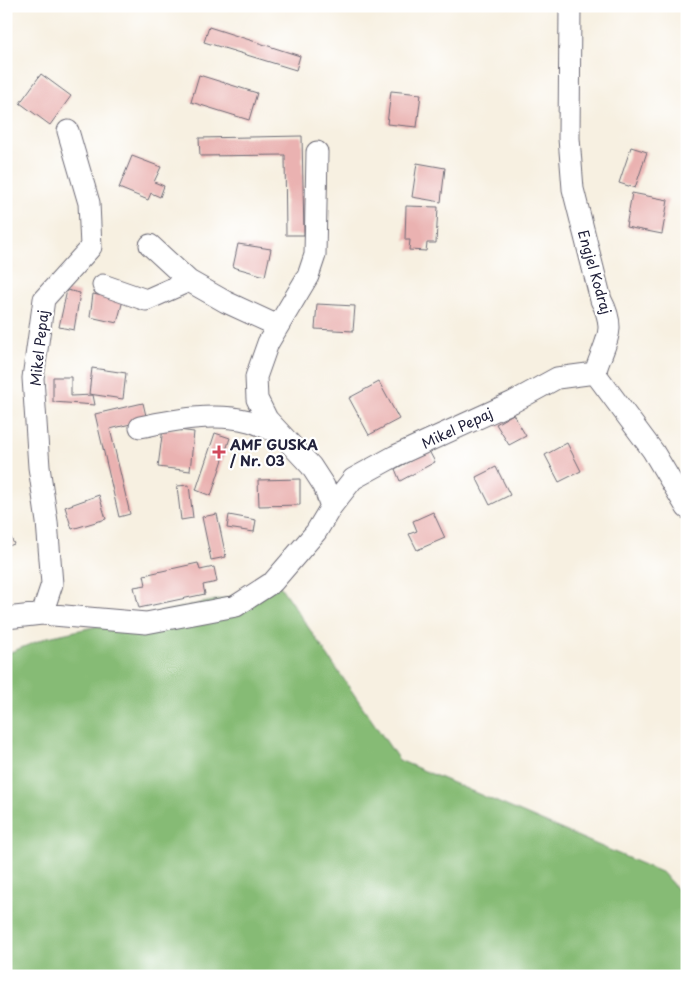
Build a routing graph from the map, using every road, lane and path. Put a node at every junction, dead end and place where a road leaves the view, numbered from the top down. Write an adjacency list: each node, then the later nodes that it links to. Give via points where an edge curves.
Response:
1 (570, 6): 8 (street, Engjel Kodraj, via 569,138 574,189 601,300 609,315 610,335)
2 (68, 131): 13 (street, Mikel Pepaj, via 89,203 91,247 44,299 42,309 33,378 52,584)
3 (317, 152): 7 (street, via 315,255 308,276)
4 (150, 245): 5 (street)
5 (189, 281): 6 (street, via 146,300); 7 (street)
6 (103, 285)
7 (278, 326): 10 (street, via 256,377 257,399 267,419)
8 (595, 373): 11 (street, Mikel Pepaj, via 557,378 395,456 353,480); 12 (street, via 654,451)
9 (140, 427): 10 (street, via 187,418 221,419 248,421)
10 (282, 434): 11 (street, via 311,466 324,486)
11 (331, 506): 13 (street, Mikel Pepaj, via 316,532 273,582 236,606 146,623)
12 (687, 508)
13 (42, 614): 14 (street, Mikel Pepaj)
14 (6, 618)

